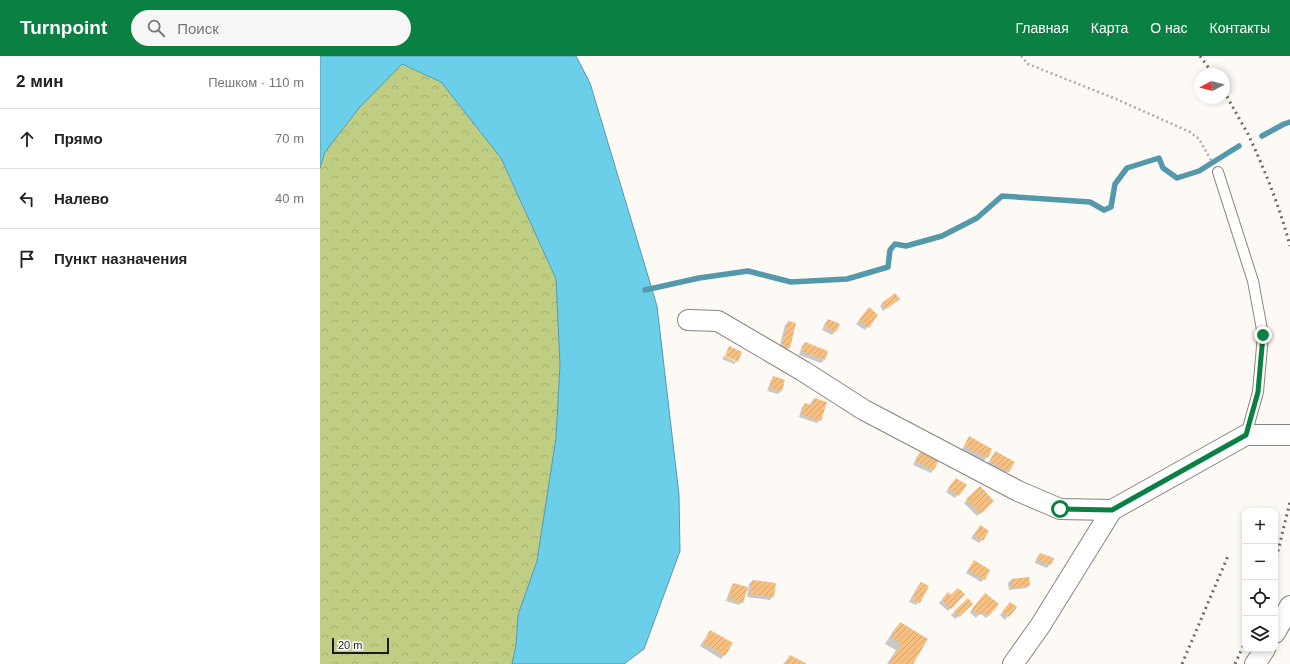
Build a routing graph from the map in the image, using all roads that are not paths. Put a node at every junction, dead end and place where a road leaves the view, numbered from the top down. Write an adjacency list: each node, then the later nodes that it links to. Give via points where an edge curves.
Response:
1 (1218, 172): 3 (lane, via 1252,281 1263,335 1258,392)
2 (688, 320): 5 (street, via 718,321 864,410 1018,491 1060,509)
3 (1246, 435): 4 (street); 5 (street)
4 (1290, 435)
5 (1112, 510): 9 (street, via 1040,626)
6 (1290, 606): 7 (street)
7 (1278, 627)
8 (1263, 652): 10 (street)
9 (1013, 664)
10 (1255, 664)

